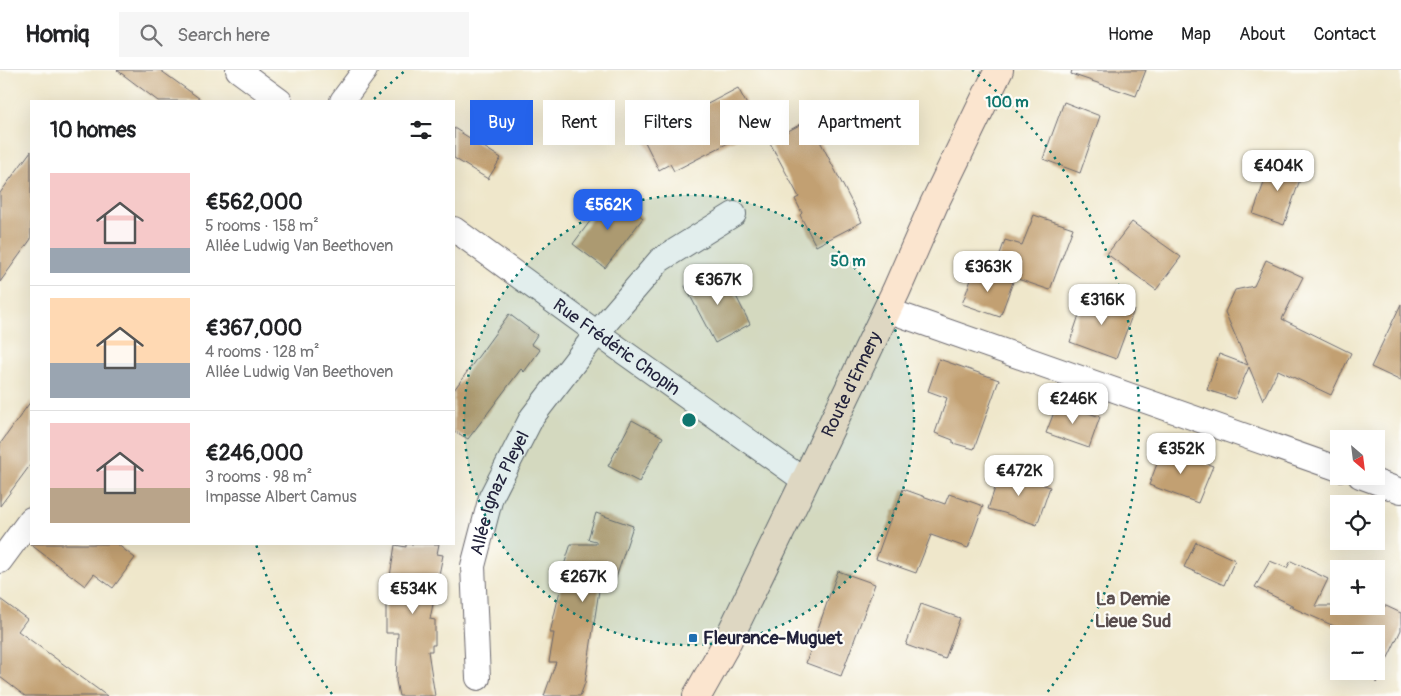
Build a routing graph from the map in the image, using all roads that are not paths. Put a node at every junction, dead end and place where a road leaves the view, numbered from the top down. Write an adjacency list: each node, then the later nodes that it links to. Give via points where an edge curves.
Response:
1 (238, 70): 4 (street)
2 (365, 70): 5 (street)
3 (999, 70): 8 (street, Route d'Ennery)
4 (279, 100)
5 (343, 100)
6 (734, 214): 9 (street, Allée Ignaz Pleyel, via 660,260)
7 (455, 230): 9 (street, Rue Frédéric Chopin)
8 (887, 310): 10 (street); 11 (street, Route d'Ennery)
9 (597, 333): 11 (street, Rue Frédéric Chopin); 16 (street, Allée Ignaz Pleyel, via 532,417 491,497 473,566)
10 (1330, 466)
11 (805, 481): 17 (street, Route d'Ennery, via 724,648)
12 (1385, 485): 13 (street)
13 (1401, 491)
14 (30, 520): 15 (street)
15 (0, 561)
16 (478, 678)
17 (697, 696)

